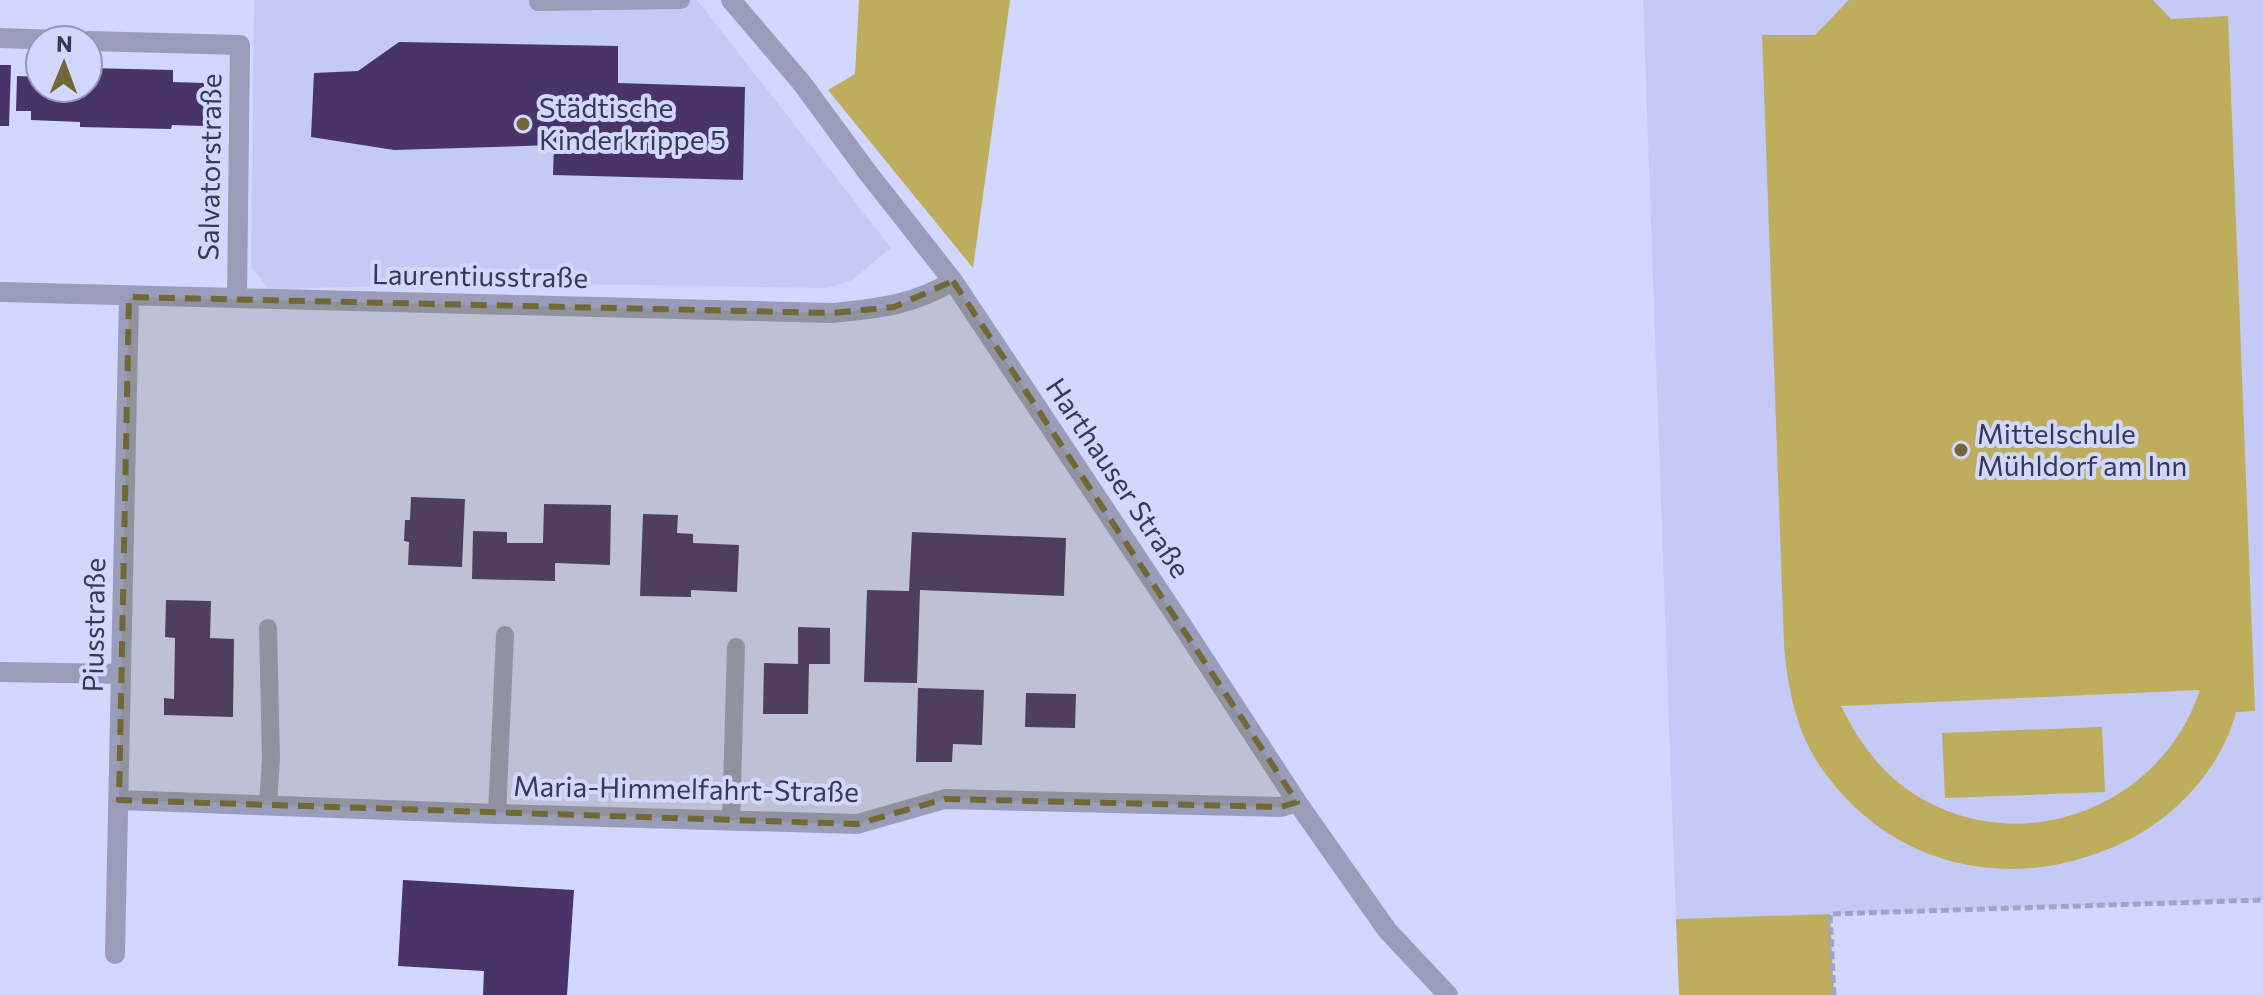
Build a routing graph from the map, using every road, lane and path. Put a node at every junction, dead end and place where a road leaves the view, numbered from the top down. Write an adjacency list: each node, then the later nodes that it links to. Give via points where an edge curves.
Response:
1 (681, 0): 3 (lane)
2 (731, 0): 7 (street, Harthauser Straße, via 801,82)
3 (538, 2)
4 (0, 38): 5 (street)
5 (24, 39)
6 (104, 41): 10 (street, Salvatorstraße, via 240,45)
7 (953, 281): 10 (street, Laurentiusstraße, via 894,307 832,313); 17 (street, Harthauser Straße)
8 (0, 292): 9 (street, Laurentiusstraße)
9 (129, 297): 10 (street, Laurentiusstraße); 15 (street, Piusstraße)
10 (237, 298)
11 (268, 628): 18 (lane)
12 (505, 635): 19 (lane)
13 (736, 647): 20 (lane)
14 (0, 672): 15 (street)
15 (121, 674): 16 (street, Piusstraße)
16 (119, 800): 18 (street, Maria-Himmelfahrt-Straße); 22 (street, Piusstraße)
17 (1297, 802): 20 (street, Maria-Himmelfahrt-Straße, via 1281,807 945,799 857,824); 23 (street, Harthauser Straße, via 1387,930)
18 (268, 806): 19 (street, Maria-Himmelfahrt-Straße)
19 (497, 814): 20 (street, Maria-Himmelfahrt-Straße)
20 (731, 821)
21 (2263, 900): 24 (path, via 1830,914)
22 (115, 954)
23 (1448, 995)
24 (1834, 995)

